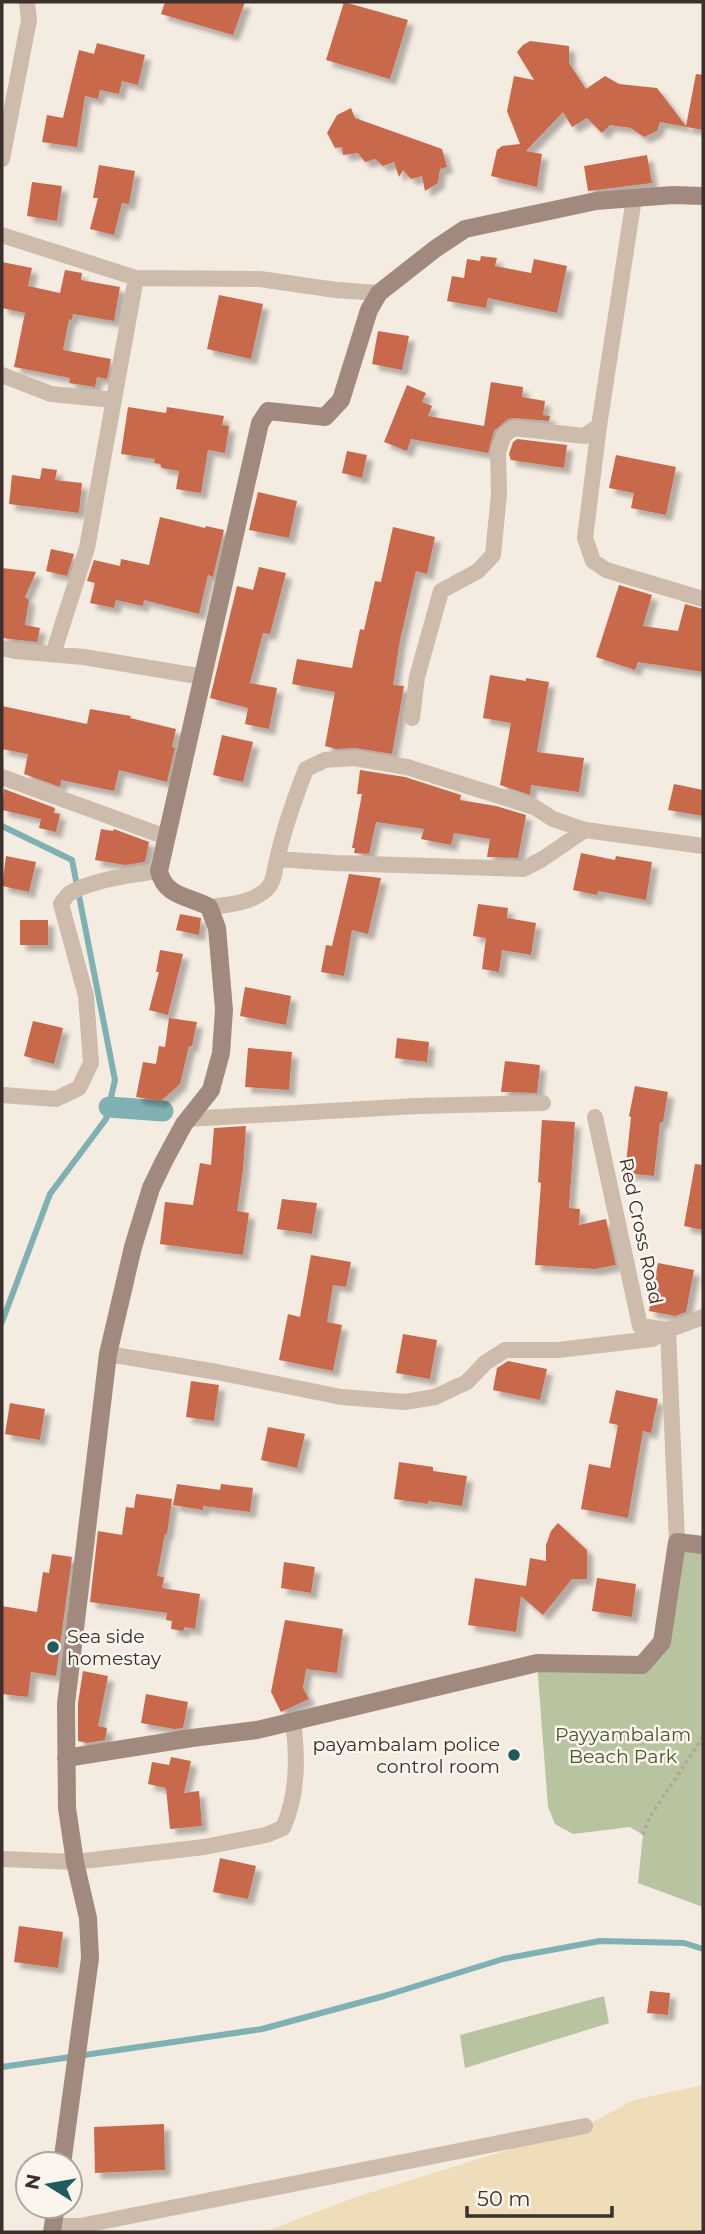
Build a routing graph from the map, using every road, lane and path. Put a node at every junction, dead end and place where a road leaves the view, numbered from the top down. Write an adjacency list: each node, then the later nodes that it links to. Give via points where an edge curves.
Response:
1 (27, 2): 2 (street, via 29,20)
2 (2, 159)
3 (703, 196): 4 (street)
4 (634, 198): 7 (street, via 596,201 465,229); 10 (street)
5 (2, 235): 6 (street)
6 (136, 278): 7 (street, via 260,279); 9 (street)
7 (379, 293): 14 (street, via 369,310 341,400 325,417 268,411 260,423)
8 (2, 375): 9 (street, via 51,394)
9 (114, 400): 13 (street, via 87,548)
10 (599, 426): 11 (street, via 585,538 593,561 606,570); 15 (street, via 584,436 513,428 504,435 498,452 493,555 478,571 441,591 417,677)
11 (703, 599)
12 (2, 648): 13 (street)
13 (53, 654): 14 (street)
14 (203, 677): 18 (street)
15 (412, 718)
16 (2, 777): 18 (street)
17 (585, 830): 19 (street); 20 (street, via 523,869); 20 (street, via 534,807 407,767 354,758 325,760 306,769)
18 (166, 837): 21 (street)
19 (703, 846)
20 (277, 859): 22 (street, via 272,883 265,891 235,904)
21 (159, 871): 22 (street, via 167,889); 23 (street, via 69,892 61,904 86,996 91,1063 79,1088 56,1099)
22 (209, 907): 26 (street, via 218,928 224,1031 211,1090)
23 (2, 1095)
24 (543, 1103): 26 (street)
25 (595, 1117): 28 (street, Red Cross Road, via 640,1326)
26 (187, 1119): 29 (street, via 163,1161 141,1218)
27 (703, 1317): 28 (street)
28 (668, 1330): 29 (street, via 652,1339 558,1350 506,1350 467,1382 435,1397 405,1402 341,1397); 30 (street)
29 (108, 1354): 34 (street, via 66,1704)
30 (677, 1542): 31 (street); 32 (street, via 662,1642 642,1665 537,1664)
31 (703, 1545)
32 (293, 1722): 34 (street); 37 (street, via 297,1753 294,1792 283,1828 204,1847)
33 (703, 1737): 35 (path, via 649,1818)
34 (66, 1758): 37 (street)
35 (643, 1835)
36 (2, 1859): 37 (street)
37 (75, 1862): 39 (street, via 88,1918 90,1958)
38 (585, 2126): 40 (street)
39 (64, 2150)
40 (53, 2229)

